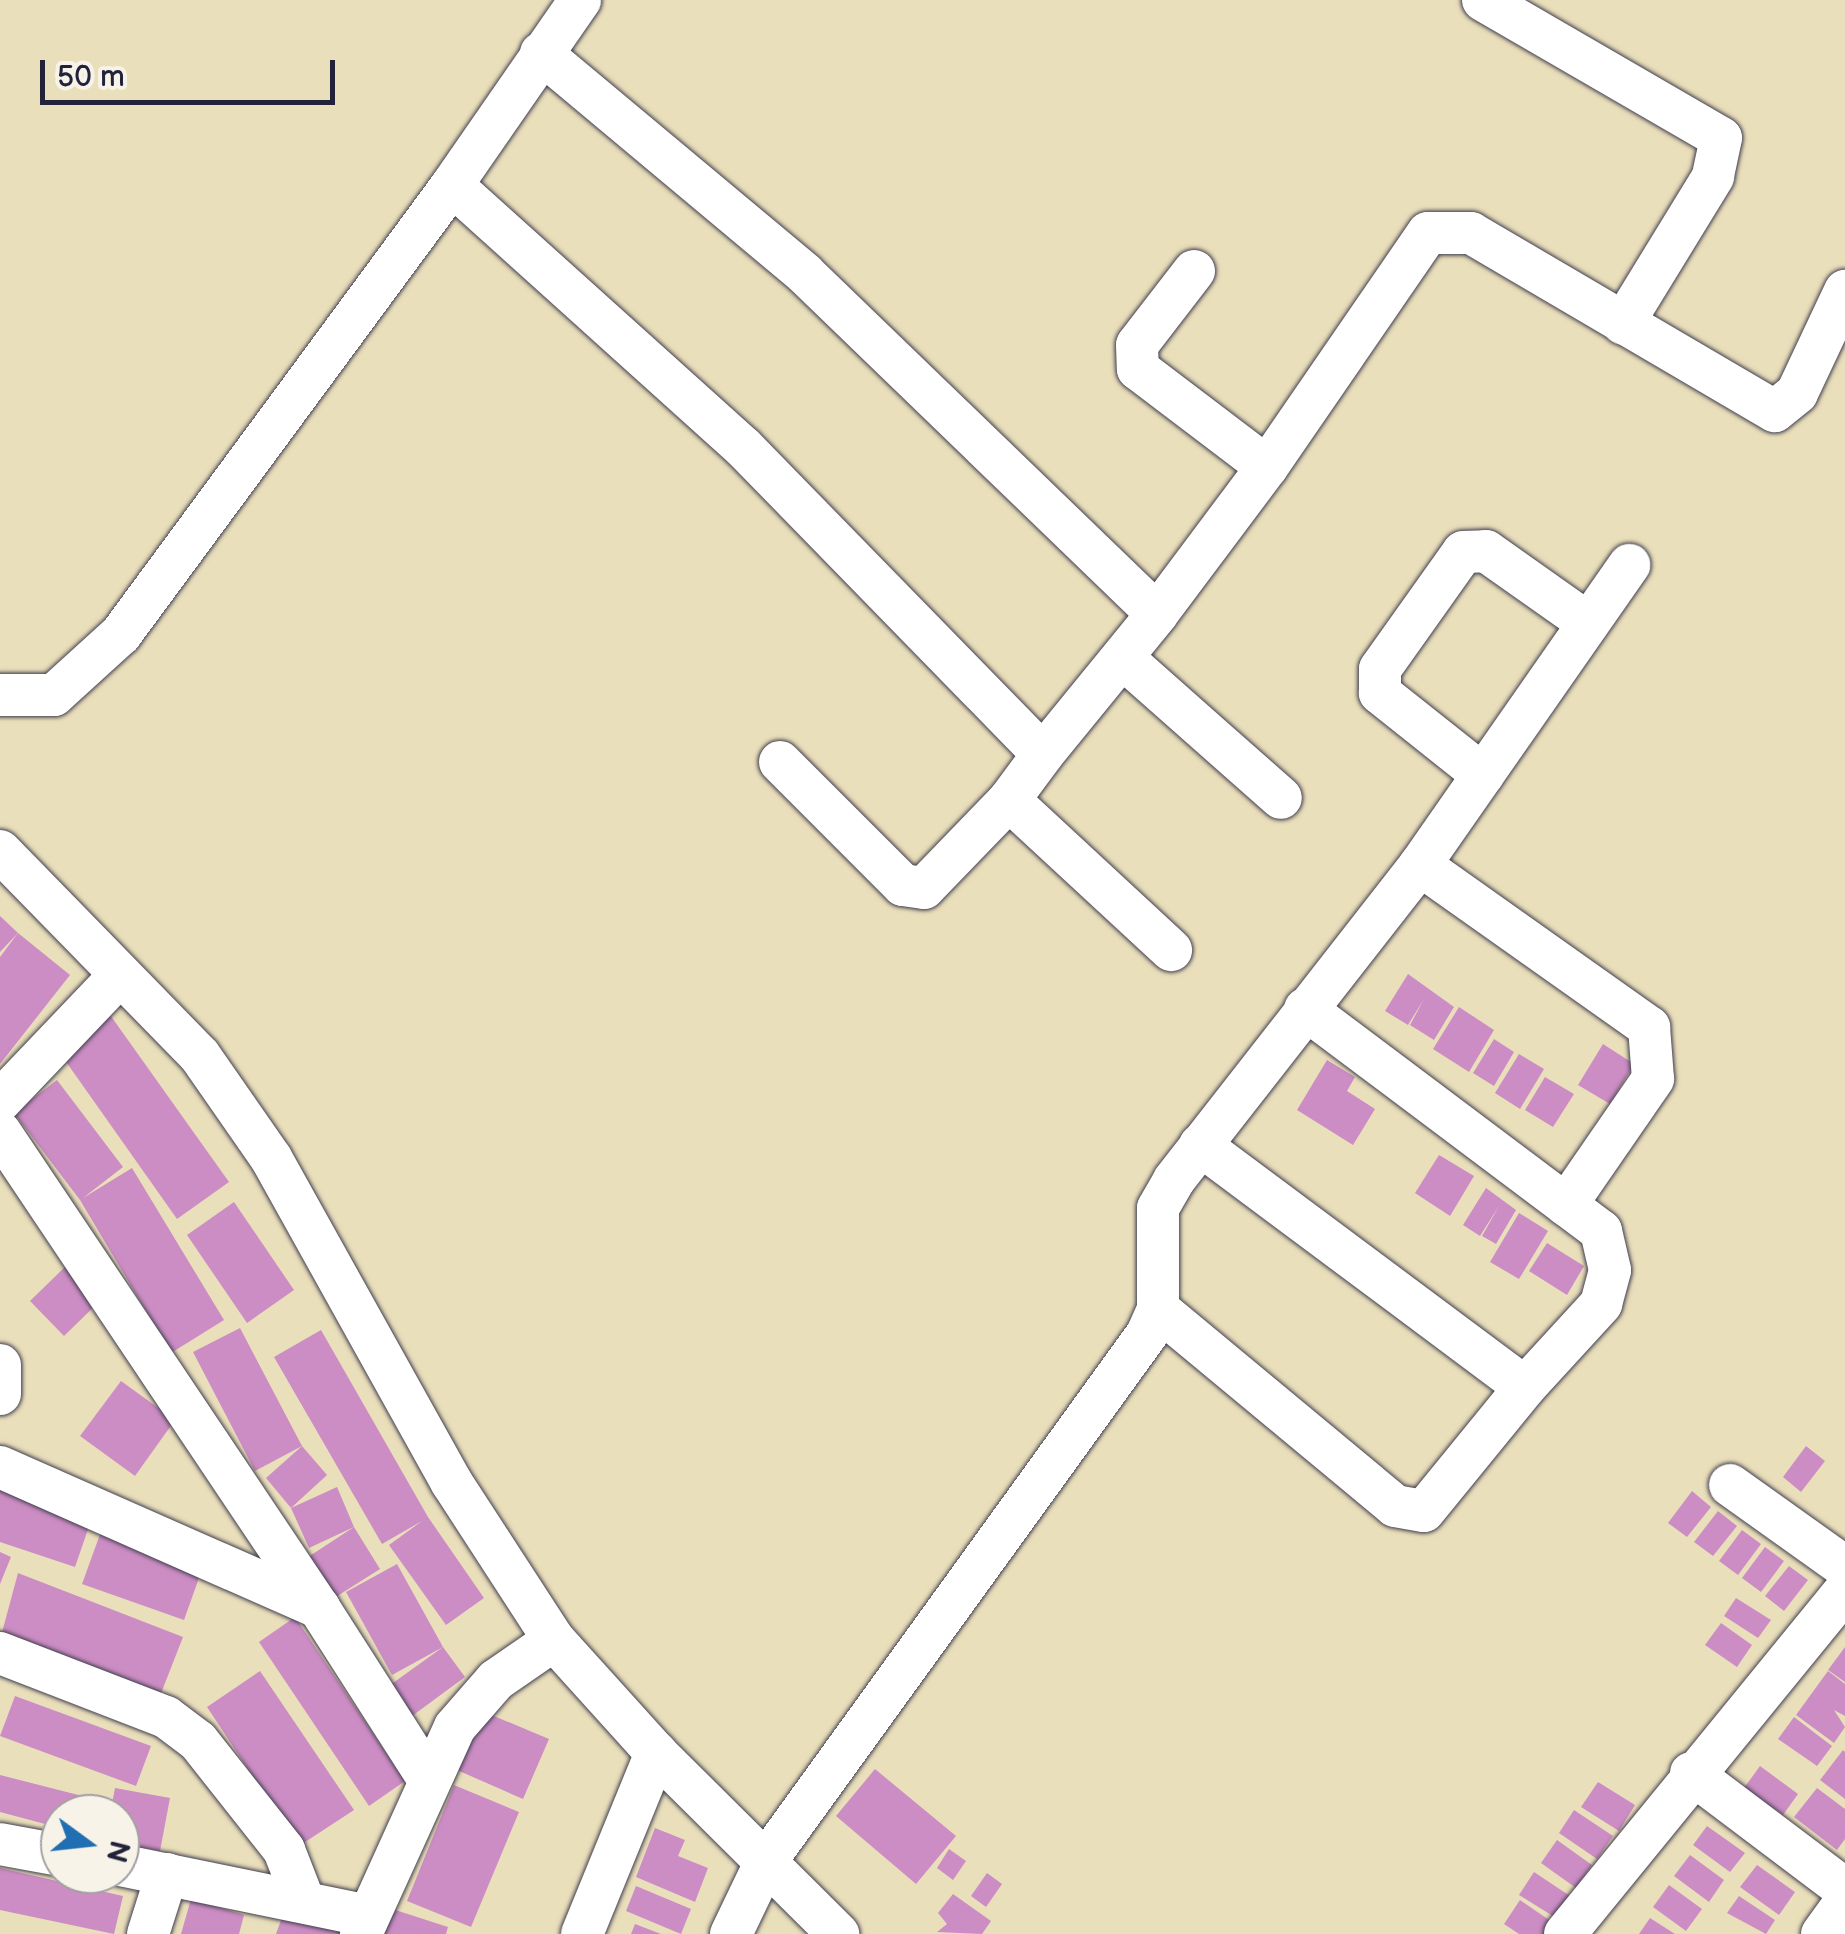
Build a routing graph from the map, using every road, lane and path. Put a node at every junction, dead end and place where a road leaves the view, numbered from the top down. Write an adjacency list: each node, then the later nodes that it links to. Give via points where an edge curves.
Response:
1 (580, 0): 3 (street)
2 (1483, 0): 7 (street, via 1721,138 1713,177)
3 (540, 53): 4 (street); 10 (street, via 805,274)
4 (452, 185): 13 (street, via 121,634 54,694); 14 (street, via 742,447)
5 (1194, 271): 8 (street, via 1137,345 1138,369)
6 (1845, 291): 7 (street, via 1797,393 1774,410)
7 (1623, 324): 8 (street, via 1471,233 1428,232)
8 (1268, 467): 10 (street)
9 (1628, 565): 11 (street)
10 (1156, 614): 12 (street)
11 (1588, 623): 16 (street); 16 (street, via 1486,552 1463,552 1380,669 1380,692)
12 (1125, 660): 14 (street); 17 (street)
13 (0, 695)
14 (1044, 754): 18 (street)
15 (780, 762): 18 (street, via 903,885 924,888)
16 (1483, 776): 20 (street)
17 (1281, 798)
18 (1010, 800): 21 (street)
19 (0, 851): 22 (street)
20 (1420, 866): 23 (street); 27 (street, via 1649,1027 1654,1079)
21 (1170, 950)
22 (118, 977): 24 (street); 37 (street, via 200,1056 271,1158 452,1483)
23 (1304, 1009): 26 (street); 27 (street)
24 (0, 1101)
25 (0, 1132): 36 (street)
26 (1200, 1146): 28 (street, via 1158,1208); 30 (street)
27 (1566, 1205): 30 (street, via 1600,1231 1610,1270 1602,1304)
28 (1158, 1309): 30 (street, via 1395,1506 1424,1512); 44 (street, via 1147,1334)
29 (0, 1365): 31 (street)
30 (1525, 1387)
31 (0, 1394)
32 (0, 1467): 36 (street)
33 (1730, 1485): 34 (street)
34 (1845, 1567)
35 (1845, 1591): 40 (street)
36 (319, 1608): 41 (street)
37 (554, 1640): 39 (street); 41 (street, via 496,1680 455,1727)
38 (0, 1652): 47 (street, via 166,1717 198,1741 284,1850)
39 (656, 1753): 44 (street); 51 (street)
40 (1691, 1774): 48 (street); 54 (street)
41 (429, 1780): 49 (street)
42 (0, 1844): 43 (street)
43 (40, 1851)
44 (766, 1861): 52 (street); 53 (street)
45 (140, 1869): 46 (street)
46 (167, 1874): 47 (street); 50 (street)
47 (304, 1898): 49 (street)
48 (1839, 1900)
49 (364, 1925)
50 (148, 1934)
51 (582, 1934)
52 (731, 1934)
53 (838, 1934)
54 (1565, 1934)

